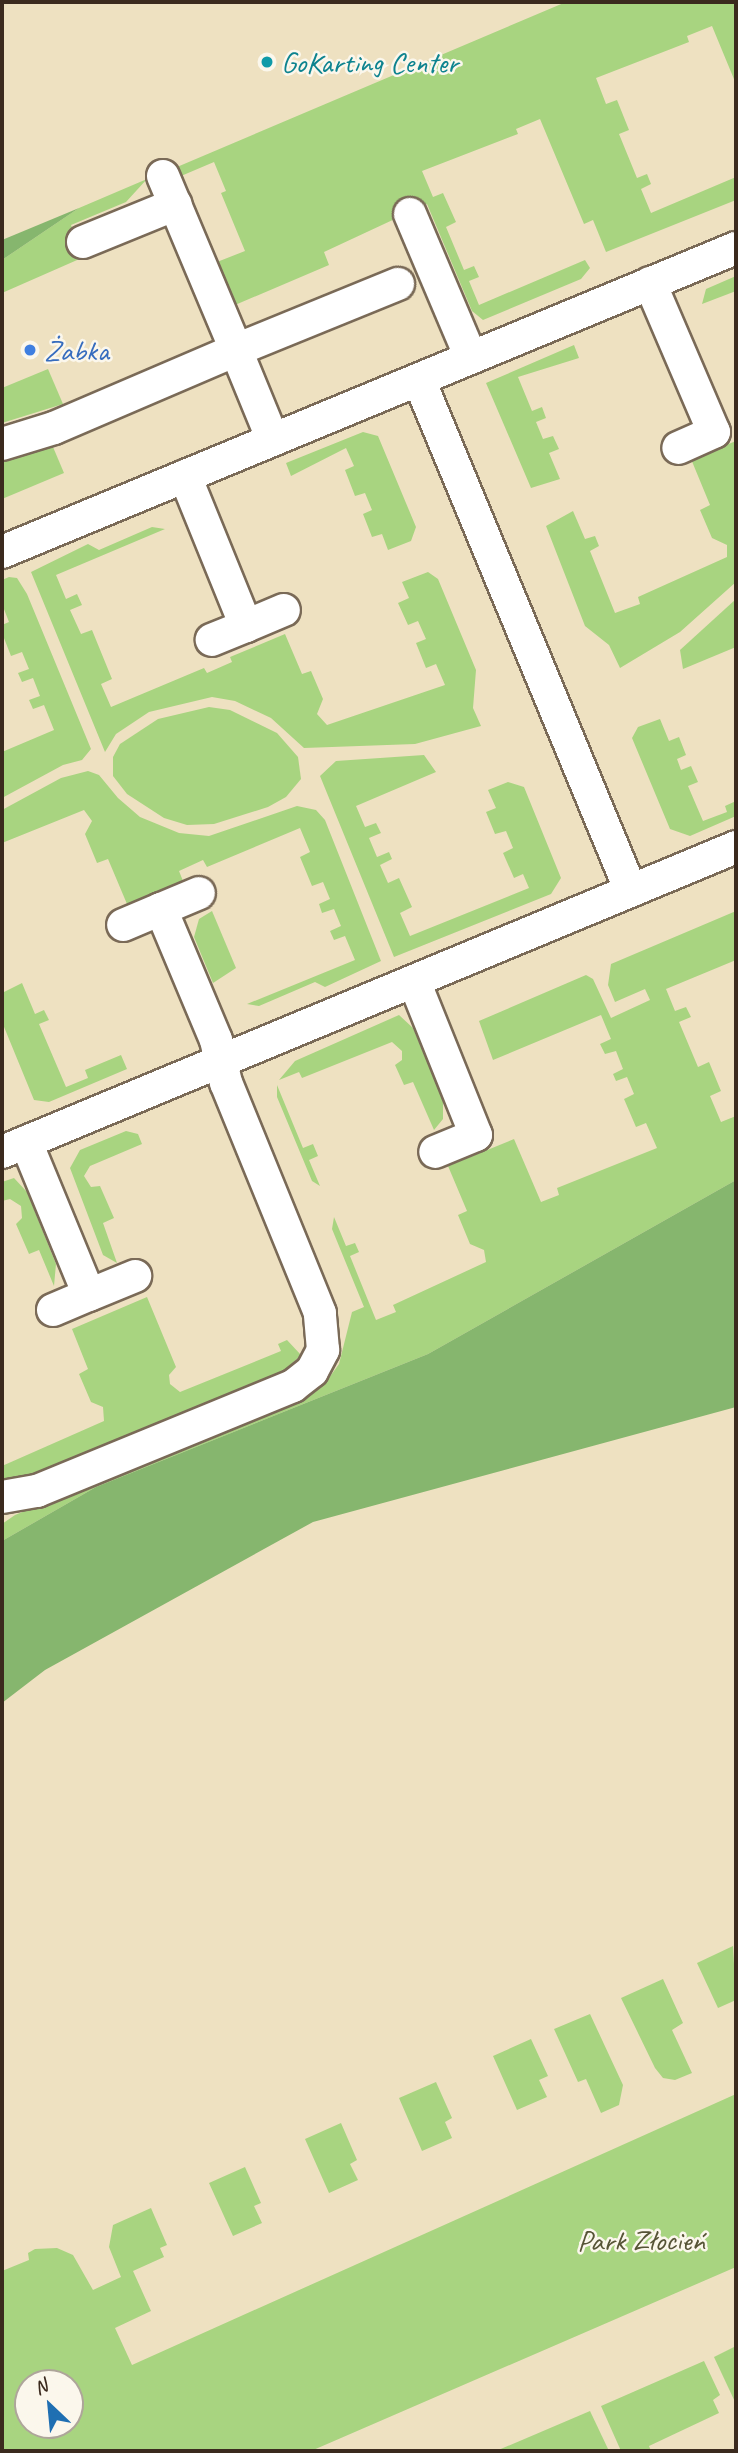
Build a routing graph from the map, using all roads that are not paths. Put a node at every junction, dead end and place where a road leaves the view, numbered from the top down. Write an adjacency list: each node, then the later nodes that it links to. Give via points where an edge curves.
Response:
1 (410, 214): 7 (street)
2 (83, 242): 6 (street, via 169,190)
3 (736, 247): 4 (street)
4 (650, 283): 7 (street); 9 (street)
5 (398, 284): 6 (street)
6 (236, 350): 10 (street); 11 (street, via 54,428)
7 (471, 358): 8 (street)
8 (419, 380): 10 (street); 19 (street)
9 (725, 428): 12 (street)
10 (272, 440): 13 (street)
11 (2, 444)
12 (678, 448)
13 (185, 476): 14 (street); 16 (street)
14 (2, 552)
15 (284, 610): 16 (street)
16 (246, 626): 17 (street)
17 (212, 640)
18 (736, 847): 19 (street)
19 (631, 891): 23 (street)
20 (199, 893): 21 (street)
21 (162, 909): 22 (street); 24 (street)
22 (124, 925)
23 (414, 981): 24 (street); 26 (street, via 476,1135)
24 (221, 1061): 25 (street); 30 (street, via 320,1313 320,1360 293,1386 37,1491)
25 (14, 1147): 28 (street)
26 (435, 1152)
27 (135, 1276): 28 (street)
28 (89, 1295): 29 (street)
29 (53, 1310)
30 (2, 1497)

